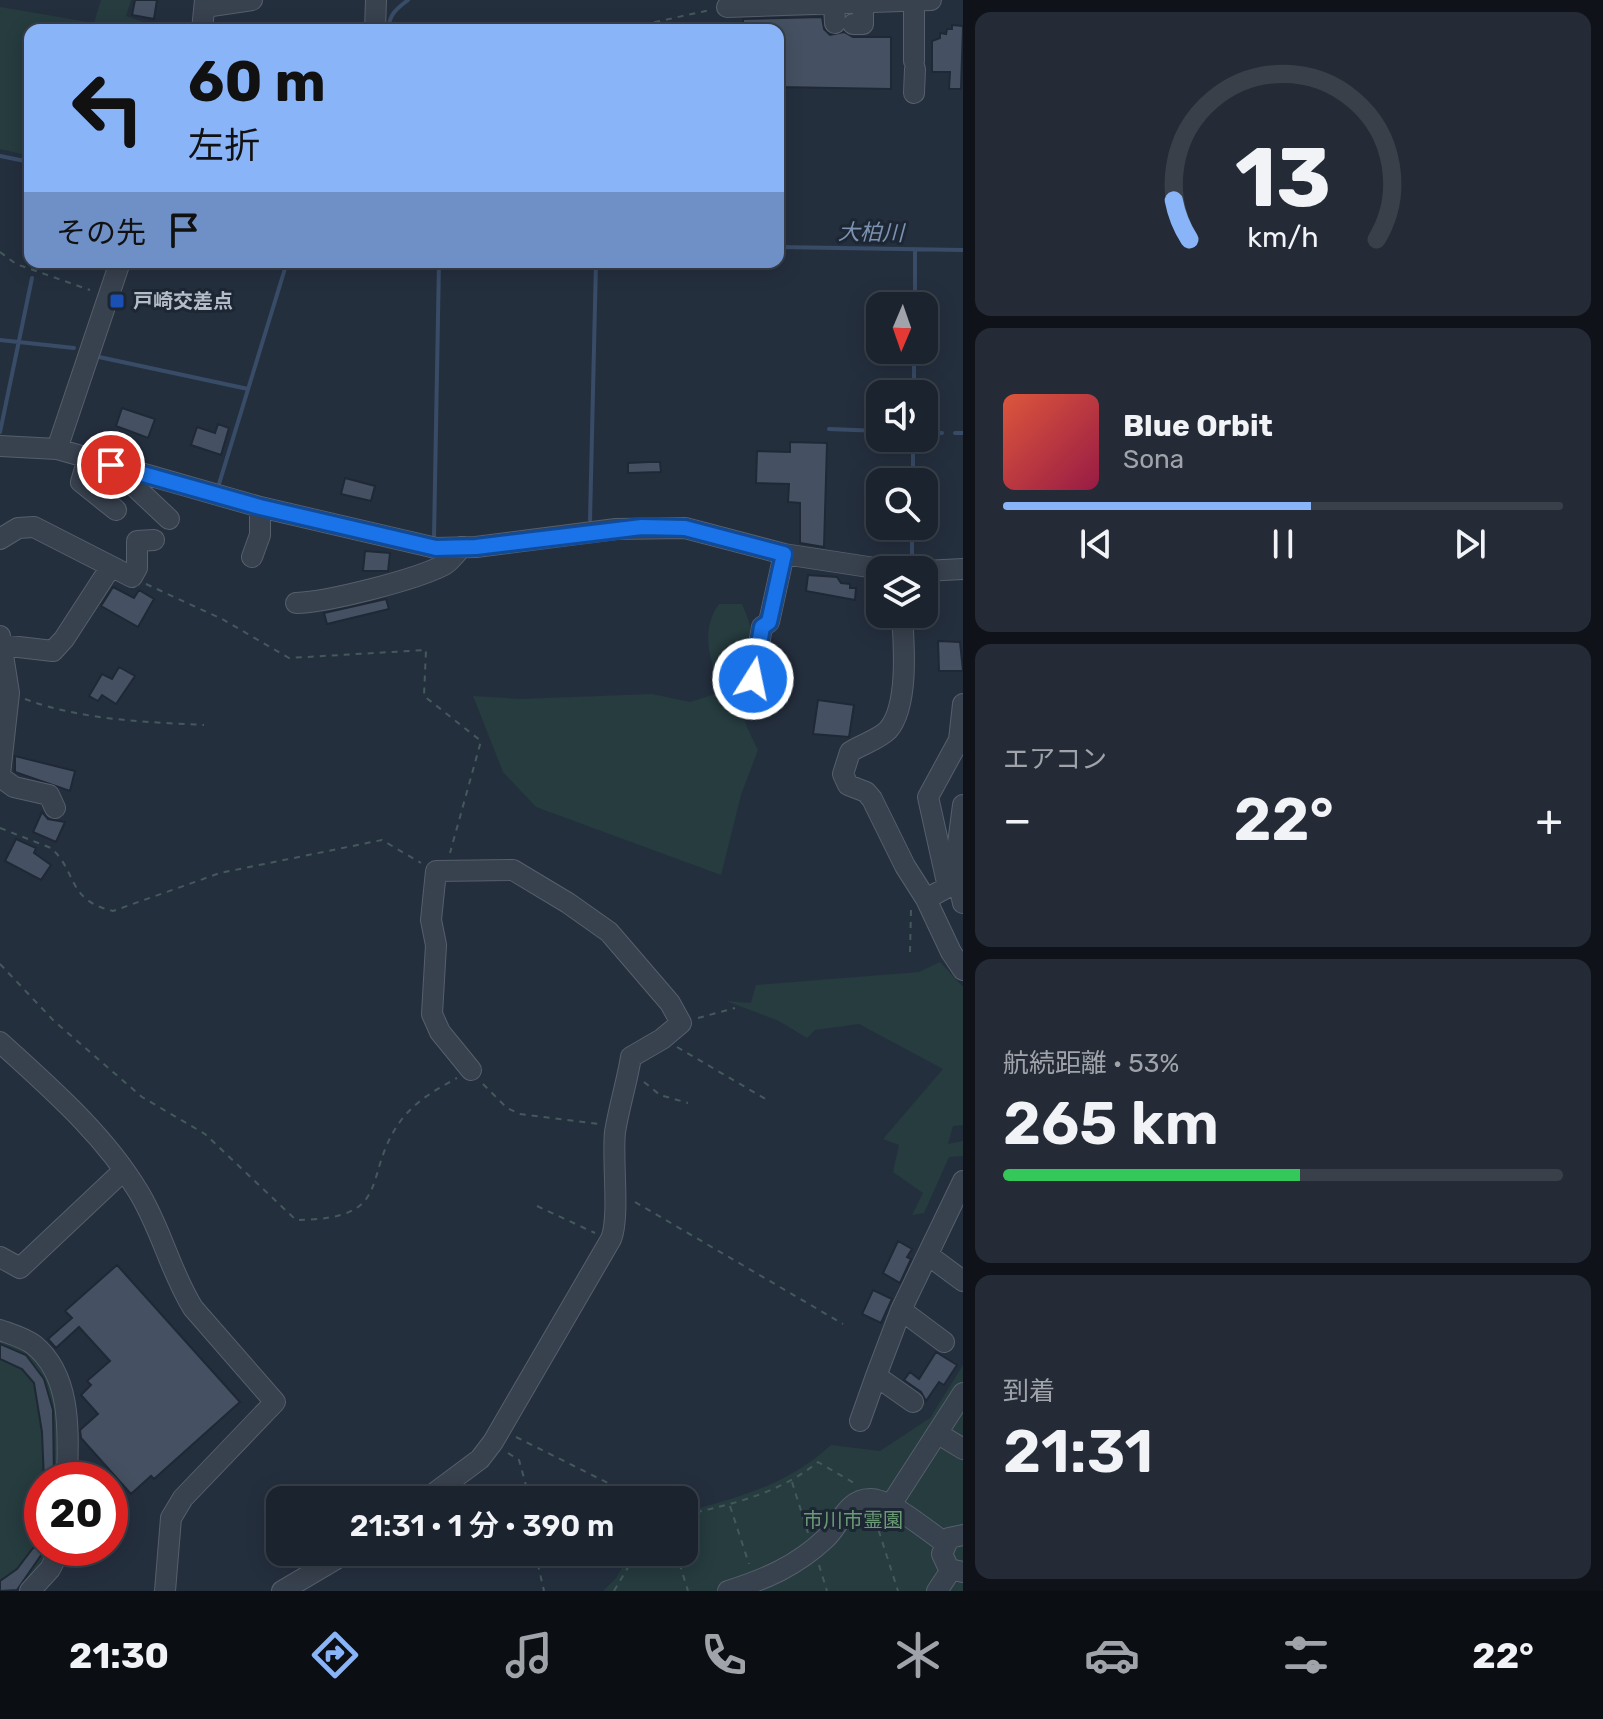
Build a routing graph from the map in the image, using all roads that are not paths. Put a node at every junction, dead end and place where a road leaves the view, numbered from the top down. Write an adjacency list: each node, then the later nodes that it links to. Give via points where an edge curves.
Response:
1 (252, 0): 5 (street)
2 (376, 0): 9 (street)
3 (922, 1): 4 (street); 10 (street)
4 (863, 2): 7 (street); 7 (street, via 863,24)
5 (205, 3): 8 (street)
6 (727, 7): 7 (street)
7 (836, 10)
8 (203, 24)
9 (375, 24)
10 (914, 93)
11 (118, 268): 13 (street)
12 (0, 446): 13 (street)
13 (57, 449): 14 (street)
14 (88, 458): 15 (street); 17 (street, via 81,482)
15 (134, 472): 16 (street); 18 (street, via 134,486)
16 (260, 507): 21 (street, via 409,543); 23 (street, via 260,535)
17 (116, 510)
18 (169, 519)
19 (0, 539): 25 (street, via 18,528 34,527)
20 (154, 540): 25 (street, via 137,541 132,577)
21 (462, 547): 22 (street, via 642,527 685,528); 28 (street, via 446,564 424,573)
22 (784, 554): 24 (street); 31 (street)
23 (252, 557)
24 (866, 567)
25 (110, 568): 30 (street, via 53,651)
26 (963, 569): 27 (street)
27 (938, 570)
28 (296, 603)
29 (903, 628): 38 (street, via 898,711 889,729 850,752 843,774 848,785 872,799)
30 (1, 641): 33 (street, via 9,693)
31 (753, 679)
32 (963, 704): 34 (street, via 959,740)
33 (0, 775): 36 (street, via 14,787 49,795)
34 (938, 780): 35 (street, via 959,796); 37 (street, via 928,797)
35 (962, 805): 37 (street, via 955,867 963,903)
36 (55, 808)
37 (948, 887): 38 (street)
38 (918, 902): 39 (street)
39 (961, 965)
40 (0, 1042): 42 (street, via 57,1095)
41 (471, 1070): 57 (street, via 432,1014 436,945 431,920 440,872 513,870 568,903 609,932 681,1023 631,1057 615,1132 611,1239 497,1436 480,1459)
42 (123, 1171): 45 (street, via 20,1268); 64 (street, via 155,1221 193,1308 275,1402 183,1498 171,1518)
43 (963, 1181): 44 (street)
44 (928, 1255): 46 (street); 47 (street)
45 (0, 1257)
46 (963, 1281)
47 (901, 1310): 49 (street); 50 (street)
48 (0, 1330): 56 (street, via 32,1343 61,1381)
49 (944, 1342)
50 (876, 1376): 52 (street); 53 (street)
51 (963, 1393): 54 (street)
52 (913, 1402)
53 (860, 1421)
54 (937, 1433): 55 (street); 58 (street)
55 (963, 1449)
56 (67, 1462)
57 (444, 1486)
58 (879, 1501): 59 (street); 66 (street, via 850,1507 804,1558)
59 (954, 1539): 62 (street, via 942,1558)
60 (52, 1566): 63 (street)
61 (324, 1566): 65 (street)
62 (957, 1571): 67 (street)
63 (30, 1591)
64 (165, 1591)
65 (282, 1591)
66 (728, 1591)
67 (937, 1591)

